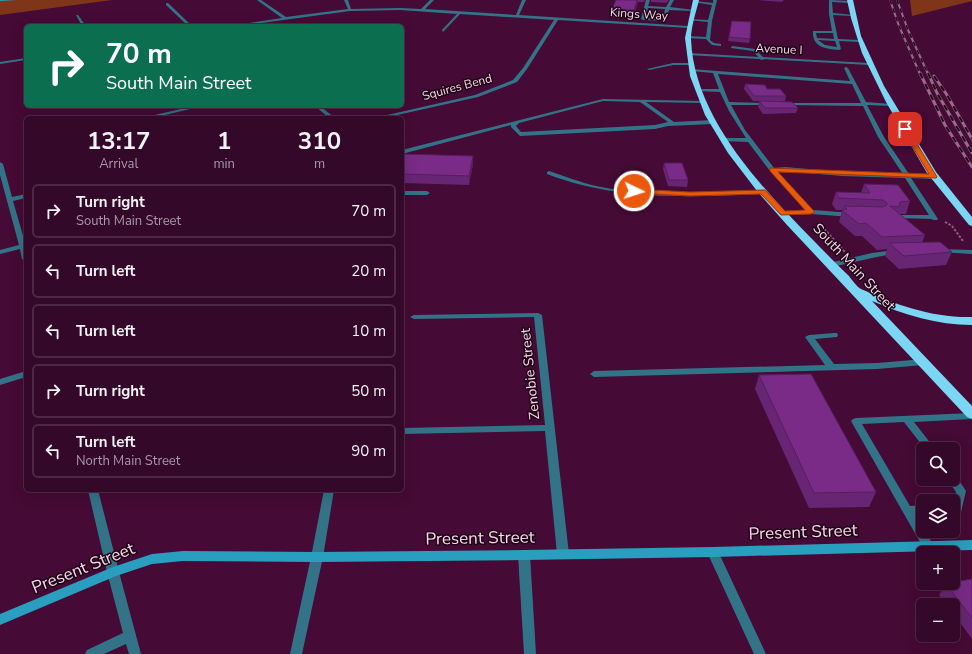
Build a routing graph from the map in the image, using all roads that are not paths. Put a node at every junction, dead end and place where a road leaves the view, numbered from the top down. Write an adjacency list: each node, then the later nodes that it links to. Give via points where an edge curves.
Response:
1 (0, 0): 2 (street)
2 (15, 0)
3 (259, 0): 22 (street)
4 (346, 0): 16 (street)
5 (432, 0): 15 (street)
6 (524, 0): 20 (street)
7 (648, 0): 13 (street)
8 (672, 0): 14 (street)
9 (850, 1): 18 (street, via 830,1); 21 (highway)
10 (714, 2): 12 (street); 25 (street)
11 (167, 4): 28 (street)
12 (694, 4): 14 (street); 26 (highway, South Main Street)
13 (647, 7): 14 (street); 24 (street, via 643,19)
14 (667, 8): 24 (street, via 665,20)
15 (423, 9): 16 (street, Kings Way); 17 (street, Kings Way)
16 (350, 10): 22 (street, Kings Way)
17 (460, 12): 20 (street, Kings Way); 31 (street)
18 (831, 14): 21 (street); 32 (street)
19 (77, 16): 27 (street)
20 (517, 16): 23 (street, Kings Way)
21 (852, 16): 37 (highway)
22 (285, 18): 29 (street, Kings Way)
23 (557, 18): 30 (street, Kings Way); 63 (street, Squires Bend, via 515,81 476,96)
24 (648, 19): 30 (street)
25 (710, 21): 26 (street, Kings Way); 34 (street)
26 (689, 23): 30 (street, Kings Way); 33 (highway, South Main Street)
27 (83, 24)
28 (188, 24)
29 (244, 24)
30 (647, 24)
31 (443, 31)
32 (835, 32): 35 (street, via 814,32); 36 (street)
33 (688, 37): 34 (street); 40 (highway, South Main Street)
34 (708, 38): 38 (street, via 709,42)
35 (815, 39): 36 (street); 36 (street, via 821,45 839,49)
36 (837, 40): 37 (street)
37 (859, 41): 44 (highway)
38 (720, 45)
39 (732, 47): 42 (street, via 754,50)
40 (688, 54): 42 (street, Avenue I); 45 (highway, South Main Street)
41 (24, 58): 43 (street)
42 (763, 58): 44 (street, Avenue I)
43 (0, 63)
44 (869, 64): 58 (highway)
45 (691, 67): 47 (street, via 673,64); 48 (street); 50 (highway, South Main Street)
46 (846, 68): 49 (street)
47 (649, 69)
48 (715, 72): 49 (street); 51 (street)
49 (854, 84): 57 (street)
50 (697, 90): 51 (street); 53 (highway, South Main Street)
51 (721, 91): 54 (street)
52 (640, 100): 53 (street); 64 (street, via 603,100); 66 (street)
53 (703, 102): 65 (highway, South Main Street)
54 (727, 103): 55 (street); 68 (street)
55 (773, 104)
56 (781, 104): 57 (street)
57 (864, 104): 58 (street); 73 (street)
58 (891, 105): 74 (highway)
59 (192, 108): 61 (street)
60 (320, 108): 62 (street)
61 (154, 116)
62 (330, 116)
63 (386, 116)
64 (517, 122): 66 (street, via 513,126 520,134); 69 (street)
65 (713, 122): 66 (street); 67 (highway, South Main Street)
66 (672, 124)
67 (724, 140): 68 (street); 75 (highway, South Main Street)
68 (750, 140): 71 (street)
69 (404, 151)
70 (0, 164): 79 (street)
71 (772, 170): 73 (street); 80 (street)
72 (549, 173): 75 (street, via 580,184 645,192)
73 (905, 175): 74 (street); 83 (street, via 934,218)
74 (934, 177): 84 (highway)
75 (763, 192): 81 (highway, South Main Street)
76 (404, 193): 77 (street)
77 (427, 193)
78 (24, 196): 79 (street)
79 (9, 200): 88 (street)
80 (811, 212): 81 (street); 82 (street)
81 (784, 214): 90 (highway, South Main Street)
82 (856, 215)
83 (898, 217)
84 (972, 223)
85 (904, 251): 90 (street, via 878,253)
86 (933, 251): 89 (street)
87 (0, 252): 88 (street)
88 (24, 252)
89 (971, 252)
90 (832, 265): 91 (highway, South Main Street)
91 (855, 290): 93 (highway, via 932,318); 95 (highway, South Main Street)
92 (414, 317): 102 (street, Zenobie Street, via 538,315)
93 (972, 321)
94 (834, 335): 96 (street, via 809,337)
95 (924, 362): 96 (street); 100 (highway, South Main Street)
96 (831, 367): 97 (street)
97 (594, 374)
98 (24, 375): 99 (street)
99 (0, 382)
100 (972, 415): 101 (street)
101 (907, 419): 104 (street); 110 (street, via 856,421)
102 (550, 428): 103 (street); 115 (street, Zenobie Street)
103 (404, 431)
104 (925, 442)
105 (957, 486): 108 (street, via 961,491)
106 (93, 492): 118 (street)
107 (329, 492): 117 (street)
108 (960, 496)
109 (916, 509): 110 (street)
110 (907, 510): 113 (street)
111 (972, 545): 113 (street, Present Street)
112 (916, 546): 114 (street, Present Street)
113 (928, 546)
114 (713, 552): 115 (street, Present Street); 125 (street)
115 (563, 554): 116 (street, Present Street)
116 (524, 555): 117 (street, Present Street); 124 (street)
117 (317, 557): 118 (street, Present Street, via 183,556 152,559); 123 (street)
118 (113, 572): 119 (street, Present Street); 120 (street)
119 (0, 620)
120 (130, 636): 121 (street); 122 (street)
121 (92, 654)
122 (135, 654)
123 (296, 654)
124 (530, 654)
125 (760, 654)

